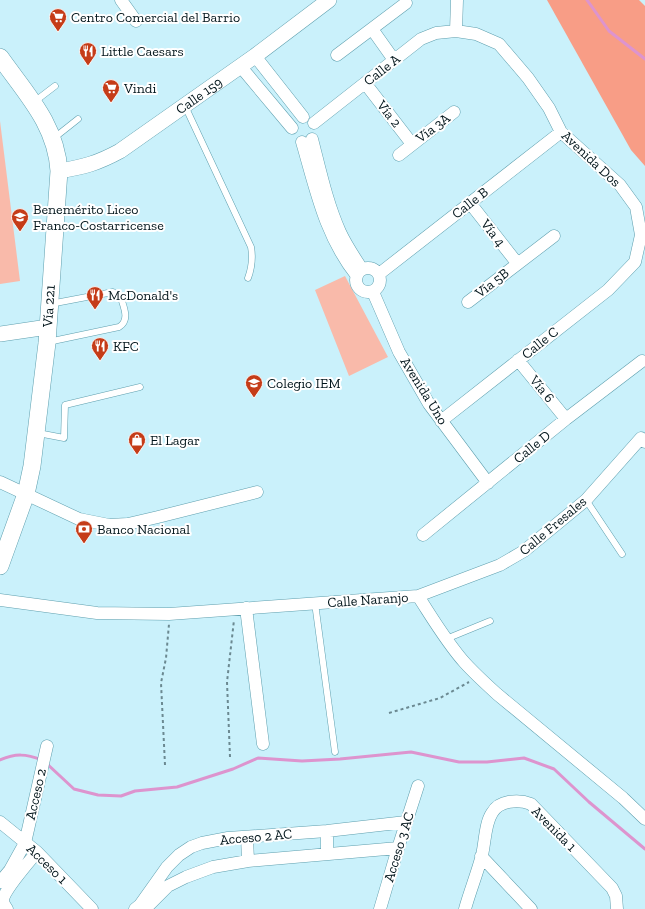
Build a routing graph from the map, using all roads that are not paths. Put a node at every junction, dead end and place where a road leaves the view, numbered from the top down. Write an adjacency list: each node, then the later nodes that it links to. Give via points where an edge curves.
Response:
1 (121, 0): 5 (street)
2 (329, 0): 9 (street, Calle 159)
3 (457, 0): 7 (street)
4 (406, 3): 6 (street)
5 (136, 21)
6 (372, 29): 8 (street); 11 (street)
7 (456, 31): 11 (street, Calle A, via 436,33 421,39); 22 (street, Avenida Dos, via 476,34 499,44 528,78 549,108)
8 (338, 54)
9 (255, 56): 12 (street, Calle 159); 18 (street)
10 (0, 57): 15 (main road, Vía 221)
11 (394, 60): 13 (street, Calle A)
12 (241, 67): 16 (street, Calle 159); 21 (street)
13 (365, 83): 20 (street, Calle A); 25 (street, Vía 2)
14 (55, 86): 15 (lane)
15 (32, 103): 23 (main road, Vía 221, via 45,120)
16 (185, 106): 27 (street, Calle 159, via 106,159 83,167); 34 (lane, via 251,247 253,255)
17 (454, 112): 25 (street, Vía 3A)
18 (303, 117): 20 (street); 21 (street, via 298,119)
19 (78, 119): 23 (lane)
20 (314, 123): 24 (street, via 315,134)
21 (292, 128): 24 (street, via 294,137)
22 (561, 132): 28 (street, Calle B); 31 (street, Avenida Dos, via 620,185 636,207 641,235)
23 (53, 138): 27 (main road, Vía 221)
24 (307, 141): 32 (street, via 324,217 347,263)
25 (412, 144): 26 (street, Vía 3A)
26 (399, 155)
27 (59, 171): 37 (main road, Vía 221)
28 (470, 203): 30 (street, Vía 4); 33 (street, Calle B)
29 (554, 236): 30 (street, Vía 5B)
30 (516, 263): 36 (street, Vía 5B)
31 (640, 265): 40 (street, Calle C)
32 (360, 273): 33 (street, via 368,268); 35 (street, via 356,283 362,291)
33 (379, 274): 35 (street, via 380,285)
34 (248, 278)
35 (373, 292): 44 (street, Avenida Uno, via 399,352)
36 (468, 302)
37 (50, 304): 39 (main road, Vía 221); 39 (lane, via 113,292 121,298 126,316 119,327)
38 (0, 334): 39 (street)
39 (47, 335): 45 (main road, Vía 221)
40 (518, 360): 43 (street, Vía 6); 44 (street, Calle C)
41 (642, 361): 43 (street, Calle D)
42 (140, 387): 47 (lane, via 65,405)
43 (566, 419): 50 (street, Calle D)
44 (441, 420): 50 (street, Avenida Uno)
45 (36, 432): 47 (lane); 52 (main road, Vía 221)
46 (644, 437): 53 (street, Calle Fresales)
47 (64, 438): 48 (lane)
48 (66, 445)
49 (0, 482): 52 (street)
50 (488, 483): 54 (street, Calle D)
51 (257, 492): 52 (street, via 128,524 109,525 79,519)
52 (26, 494): 56 (main road, Vía 221)
53 (586, 500): 55 (lane); 57 (street, Calle Fresales, via 517,556)
54 (423, 536)
55 (622, 554)
56 (0, 566)
57 (418, 596): 59 (street, Calle Naranjo); 62 (street, Calle Naranjo)
58 (0, 600): 60 (street, Calle Naranjo, via 97,613 169,614)
59 (316, 603): 60 (street, Calle Naranjo); 65 (lane)
60 (241, 609): 63 (street)
61 (490, 621): 62 (lane)
62 (446, 639): 67 (street, Calle Naranjo, via 465,663 497,694)
63 (263, 744)
64 (47, 746): 72 (street, Acceso 2)
65 (334, 752)
66 (418, 786): 69 (street, Acceso 3 AC)
67 (645, 819)
68 (0, 822): 72 (street, Acceso 1)
69 (406, 822): 70 (street, Acceso 2 AC); 73 (street, Acceso 3 AC)
70 (327, 831): 71 (street, Acceso 2 AC); 75 (street)
71 (247, 837): 77 (street); 78 (street, Acceso 2 AC, via 212,840 191,847 179,855)
72 (25, 843): 74 (street, Acceso 1); 79 (street, Acceso 2)
73 (398, 848): 75 (street, Acceso 2 AC); 85 (street, Acceso 3 AC)
74 (37, 852): 81 (street, via 7,891 3,899); 82 (street, Acceso 1)
75 (327, 853): 77 (street, Acceso 2 AC)
76 (482, 856): 86 (street, Avenida 1); 87 (street); 88 (street, Avenida 1, via 492,813 498,806 507,802 524,801 531,804 612,888 616,896)
77 (248, 861): 80 (street, Acceso 2 AC, via 213,867)
78 (159, 877): 80 (street); 83 (street, Acceso 2 AC)
79 (0, 882)
80 (168, 886): 84 (street, Acceso 2 AC)
81 (7, 909)
82 (92, 909)
83 (135, 909)
84 (145, 909)
85 (380, 909)
86 (465, 909)
87 (531, 909)
88 (617, 909)

